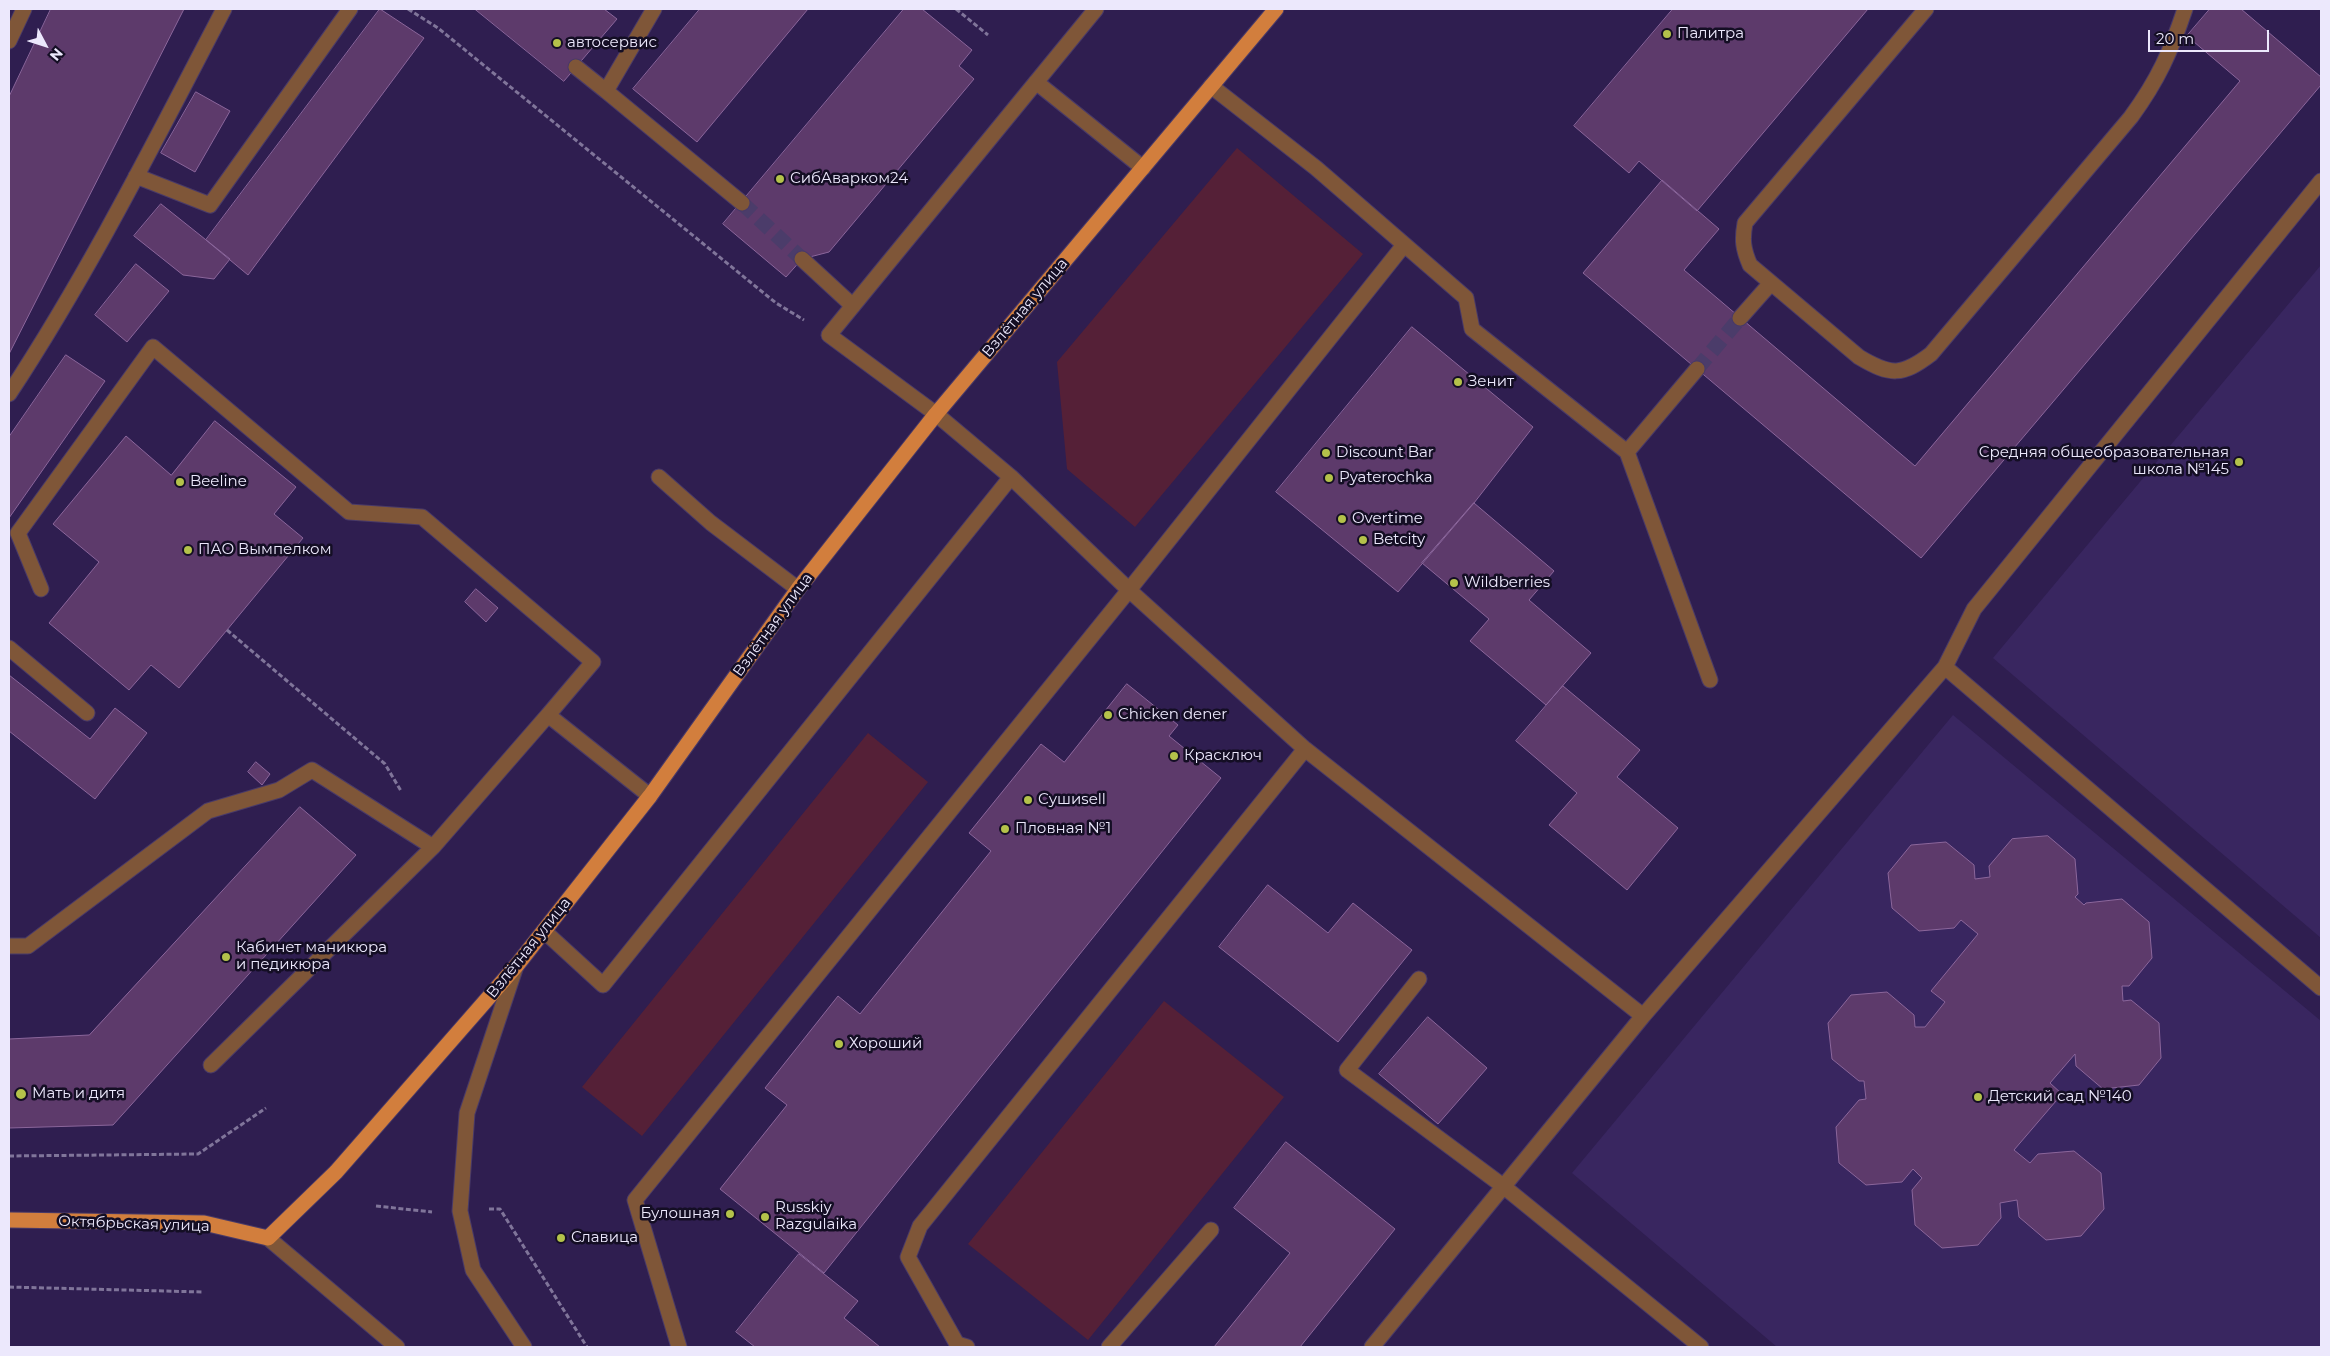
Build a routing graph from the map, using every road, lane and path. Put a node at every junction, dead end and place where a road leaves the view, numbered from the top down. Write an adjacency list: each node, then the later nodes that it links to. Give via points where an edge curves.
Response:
1 (24, 9): 12 (street)
2 (224, 9): 18 (street)
3 (350, 9): 18 (street, via 210,205)
4 (408, 9): 26 (path, via 438,28 776,303)
5 (654, 9): 16 (street)
6 (956, 9): 11 (path)
7 (1096, 9): 14 (street)
8 (1276, 9): 15 (main road, Взлётная улица)
9 (1926, 9): 23 (street, via 1745,223 1742,248 1750,265)
10 (2185, 9): 23 (street, via 2166,61 2131,117 1931,354 1912,368 1896,371 1879,369)
11 (988, 35)
12 (9, 41)
13 (576, 67): 16 (street)
14 (1036, 82): 17 (street); 24 (street)
15 (1211, 86): 17 (main road, Взлётная улица); 21 (street, via 1316,168)
16 (606, 91): 20 (street)
17 (1143, 168): 29 (main road, Взлётная улица)
18 (136, 176): 28 (street, via 53,327)
19 (2321, 181): 38 (street, via 1974,609)
20 (742, 203)
21 (1404, 245): 30 (street, via 1466,298 1472,329); 35 (street)
22 (802, 260): 24 (street)
23 (1771, 283): 25 (street)
24 (853, 306): 26 (street)
25 (1740, 318)
26 (829, 335): 29 (street)
27 (1697, 369): 30 (street)
28 (9, 394)
29 (936, 414): 32 (street); 34 (main road, Взлётная улица)
30 (1627, 452): 39 (street)
31 (659, 477): 34 (street, via 712,523)
32 (1011, 477): 35 (street); 46 (street, via 603,985)
33 (41, 588): 41 (street, via 18,533 152,347 349,512 422,517 594,662)
34 (798, 589): 43 (main road, Взлётная улица)
35 (1129, 590): 42 (street); 68 (street, via 635,1200)
36 (226, 630): 44 (path, via 385,764)
37 (9, 648): 40 (street)
38 (1945, 667): 50 (street); 51 (street)
39 (1710, 680)
40 (87, 713)
41 (548, 715): 43 (street); 45 (street)
42 (1305, 749): 51 (street); 64 (street, via 920,1226 908,1257)
43 (650, 796): 46 (main road, Взлётная улица)
44 (404, 797)
45 (433, 846): 47 (street, via 312,770 279,790 208,811 28,946); 52 (street)
46 (544, 931): 48 (main road, Взлётная улица)
47 (9, 946)
48 (517, 965): 61 (main road, Взлётная улица, via 336,1172); 66 (street, via 468,1114 460,1211 473,1270)
49 (1418, 979): 55 (street, via 1347,1070)
50 (2321, 988)
51 (1643, 1016): 55 (street)
52 (211, 1065)
53 (266, 1108): 54 (path, via 198,1154)
54 (9, 1156)
55 (1504, 1186): 70 (street); 71 (street)
56 (376, 1206): 58 (path)
57 (500, 1209): 67 (path)
58 (440, 1213)
59 (9, 1220): 61 (main road, Октябрьская улица, via 204,1223)
60 (1211, 1230): 69 (street)
61 (268, 1238): 65 (street, Октябрьская улица)
62 (9, 1287): 63 (path)
63 (202, 1292)
64 (959, 1346)
65 (397, 1347)
66 (524, 1347)
67 (587, 1347)
68 (679, 1347)
69 (1109, 1347)
70 (1372, 1347)
71 (1701, 1347)

